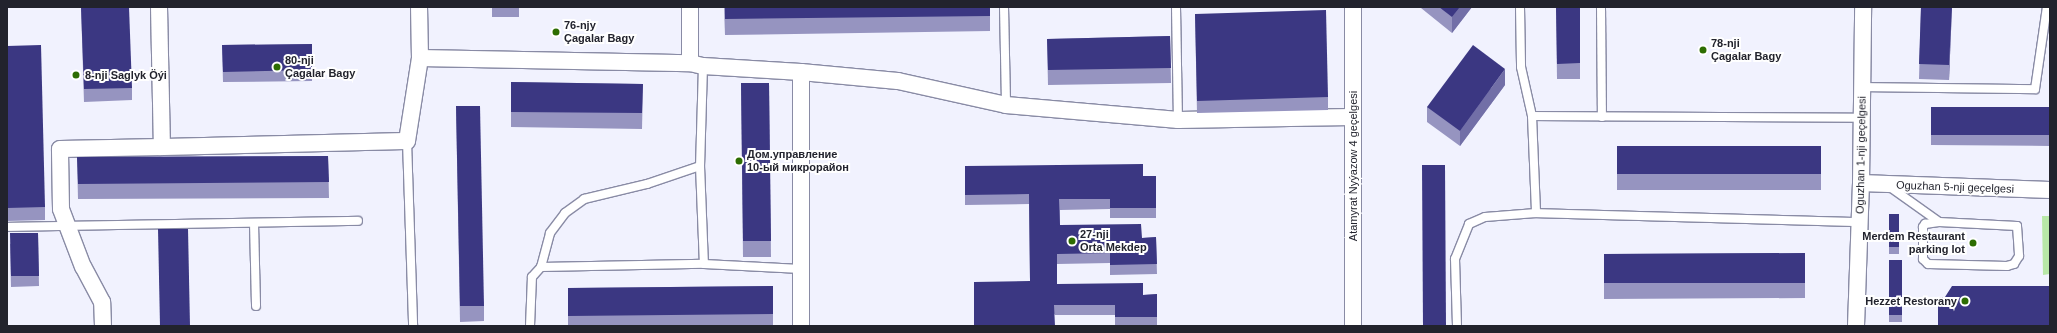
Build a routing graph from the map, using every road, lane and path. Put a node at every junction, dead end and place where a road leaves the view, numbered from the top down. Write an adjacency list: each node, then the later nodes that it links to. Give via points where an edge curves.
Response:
1 (160, 7): 22 (street)
2 (419, 7): 11 (street)
3 (690, 7): 12 (street)
4 (1004, 7): 15 (lane)
5 (1176, 7): 20 (lane)
6 (1353, 7): 17 (street, Atamyrat Nyýazow 4 geçelgesi)
7 (1520, 7): 16 (lane, via 1520,66)
8 (1601, 7): 18 (lane)
9 (1863, 7): 14 (street, Oguzhan 1-nji geçelgesi)
10 (2048, 7): 14 (lane, via 2035,88)
11 (420, 58): 12 (street); 21 (street)
12 (697, 64): 13 (street); 23 (lane)
13 (801, 72): 15 (street, via 898,81); 36 (street)
14 (1862, 87): 19 (street, Oguzhan 1-nji geçelgesi)
15 (1006, 105): 20 (street)
16 (1532, 116): 18 (lane); 27 (lane)
17 (1353, 117): 20 (street); 42 (street, Atamyrat Nyýazow 4 geçelgesi)
18 (1602, 117): 19 (lane)
19 (1861, 118): 24 (street, Oguzhan 1-nji geçelgesi)
20 (1178, 120)
21 (407, 141): 22 (street); 39 (lane)
22 (162, 147): 33 (street, via 60,149 61,209)
23 (700, 166): 34 (lane); 35 (lane, via 647,184 584,199 565,213 550,233)
24 (1861, 183): 25 (street, Oguzhan 5-nji geçelgesi); 29 (street, Oguzhan 1-nji geçelgesi)
25 (1886, 185): 26 (street, Oguzhan 5-nji geçelgesi); 30 (lane)
26 (2050, 190)
27 (1536, 212): 29 (lane); 43 (lane, via 1485,217 1469,224 1455,259)
28 (358, 221): 31 (lane)
29 (1859, 222): 44 (street, Oguzhan 1-nji geçelgesi)
30 (1939, 222): 30 (lane, via 2017,226 2019,256 2014,264 2007,266 1928,264 1923,259 1923,227 1925,224)
31 (254, 224): 33 (lane); 37 (lane)
32 (7, 227): 33 (lane)
33 (66, 227): 38 (street, via 102,302)
34 (704, 264): 35 (lane); 36 (lane)
35 (541, 267): 40 (lane, via 532,277)
36 (801, 269): 41 (street)
37 (256, 306)
38 (103, 326)
39 (413, 326)
40 (530, 326)
41 (801, 326)
42 (1353, 326)
43 (1457, 326)
44 (1856, 326)

